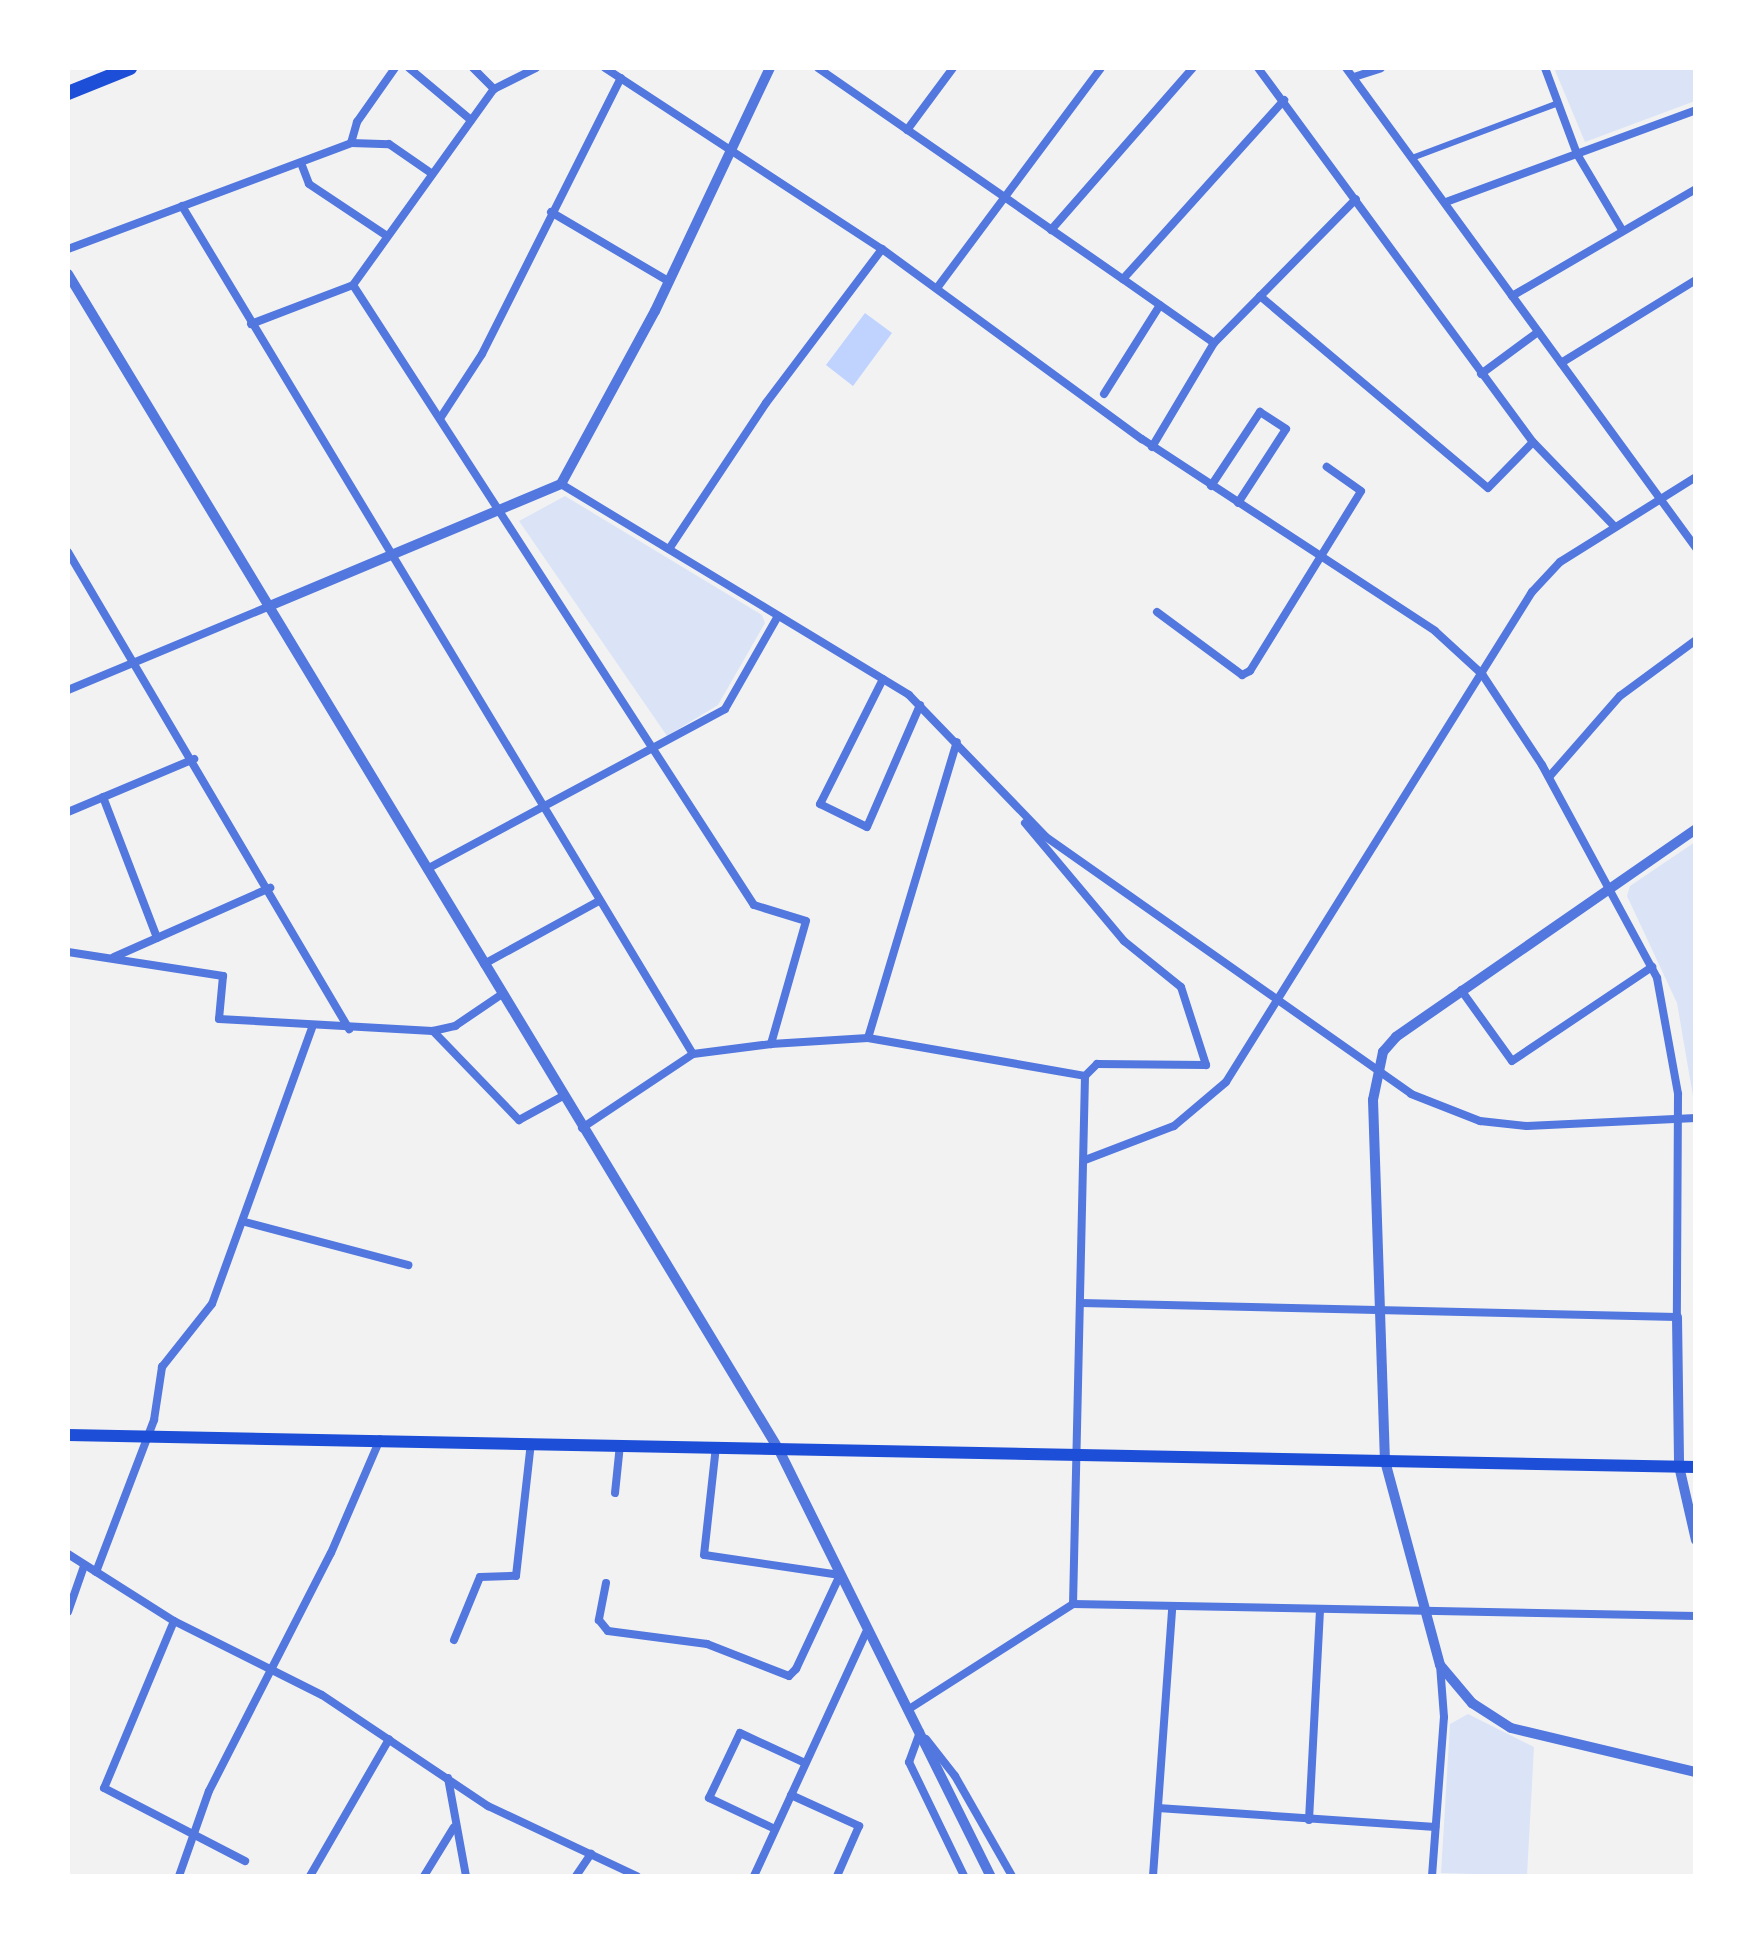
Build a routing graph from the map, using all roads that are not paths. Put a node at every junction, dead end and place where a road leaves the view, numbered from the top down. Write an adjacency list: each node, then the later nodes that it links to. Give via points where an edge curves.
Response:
1 (130, 68): 20 (highway)
2 (396, 68): 26 (street)
3 (409, 68): 24 (street)
4 (472, 68): 19 (street)
5 (536, 68): 19 (street)
6 (604, 68): 18 (street)
7 (770, 68): 27 (street)
8 (818, 68): 25 (street)
9 (938, 68): 16 (street)
10 (1100, 68): 33 (street)
11 (1193, 68): 39 (street)
12 (1258, 68): 21 (street)
13 (1346, 68): 17 (street)
14 (1381, 68): 17 (street)
15 (1545, 68): 22 (street)
16 (951, 71): 25 (street)
17 (1354, 77): 29 (street)
18 (621, 78): 27 (street); 37 (street)
19 (494, 89): 24 (street)
20 (68, 93)
21 (1284, 100): 34 (street); 44 (street)
22 (1558, 102): 28 (street); 29 (street)
23 (1696, 110): 28 (street)
24 (471, 120): 31 (street)
25 (907, 130): 33 (street)
26 (351, 143): 30 (street); 31 (street, via 389,144)
27 (730, 148): 42 (street); 46 (street)
28 (1578, 154): 35 (street); 38 (street)
29 (1412, 158): 35 (street)
30 (301, 163): 36 (street); 40 (street, via 308,184)
31 (431, 174): 40 (street)
32 (1696, 189): 38 (street)
33 (1004, 197): 39 (street); 48 (street)
34 (1356, 200): 49 (street); 56 (street)
35 (1446, 202): 50 (street)
36 (182, 206): 41 (street); 52 (street)
37 (552, 212): 46 (street); 58 (street, via 482,354)
38 (1621, 228): 50 (street)
39 (1051, 230): 44 (street)
40 (386, 236): 47 (street)
41 (68, 249)
42 (882, 249): 48 (street); 70 (street, via 766,403)
43 (68, 274): 74 (street)
44 (1123, 279): 51 (street)
45 (1696, 280): 55 (street)
46 (668, 281): 63 (street)
47 (353, 285): 52 (street); 58 (street)
48 (937, 288): 60 (street)
49 (1260, 296): 54 (street); 59 (street, via 1488,488)
50 (1512, 296): 53 (street)
51 (1160, 305): 54 (street); 57 (street)
52 (251, 324): 73 (street)
53 (1538, 332): 55 (street); 56 (street)
54 (1214, 342): 60 (street)
55 (1560, 363): 65 (street)
56 (1481, 374): 59 (street)
57 (1104, 394)
58 (441, 416): 67 (street)
59 (1533, 442): 68 (street)
60 (1152, 446): 64 (street)
61 (1327, 466): 71 (street, via 1362,491)
62 (1696, 476): 65 (street)
63 (562, 484): 67 (street); 70 (street)
64 (1211, 486): 66 (street); 66 (street, via 1260,412 1286,429)
65 (1660, 498): 68 (street); 69 (street)
66 (1238, 503): 71 (street)
67 (501, 511): 73 (street); 84 (street)
68 (1614, 526): 79 (street, via 1544,578)
69 (1696, 548)
70 (669, 549): 76 (street)
71 (1320, 554): 75 (street, via 1242,675); 79 (street, via 1435,631)
72 (68, 555): 78 (street)
73 (393, 555): 74 (street); 88 (street)
74 (267, 608): 78 (street); 92 (street)
75 (1157, 612)
76 (778, 616): 80 (street); 84 (street, via 725,709)
77 (1696, 640): 86 (street, via 1620,696)
78 (135, 662): 81 (street); 85 (street)
79 (1482, 674): 86 (street); 103 (street)
80 (882, 679): 82 (street); 82 (street, via 820,804 867,828)
81 (68, 690)
82 (920, 706): 83 (street)
83 (958, 742): 89 (street); 107 (street)
84 (658, 749): 88 (street); 108 (street, via 754,905 806,921)
85 (194, 759): 87 (street); 94 (street)
86 (1549, 777): 93 (street)
87 (103, 797): 90 (street); 96 (street)
88 (545, 806): 92 (street); 95 (street)
89 (1017, 811): 103 (street); 111 (street, via 1113,929 1181,987 1206,1064 1097,1064)
90 (68, 812)
91 (1696, 828): 93 (street)
92 (426, 870): 99 (street)
93 (1610, 887): 100 (street); 101 (street)
94 (270, 888): 96 (street); 105 (street)
95 (599, 900): 99 (street); 109 (street)
96 (157, 938): 98 (street)
97 (68, 952): 98 (street)
98 (114, 957): 104 (street, via 223,976 219,1019)
99 (484, 964): 102 (street)
100 (1652, 967): 101 (street, via 1512,1061); 114 (street, via 1672,1033)
101 (1461, 990): 110 (street, via 1388,1044)
102 (502, 994): 106 (street, via 456,1026); 112 (street)
103 (1280, 1002): 110 (street); 116 (street, via 1239,1067 1202,1107 1145,1142)
104 (312, 1028): 105 (street); 117 (street)
105 (348, 1029): 106 (street)
106 (432, 1031): 112 (street, via 519,1120)
107 (868, 1038): 108 (street); 111 (street)
108 (771, 1044): 109 (street)
109 (693, 1054): 115 (street)
110 (1377, 1069): 114 (street, via 1411,1094 1480,1121); 120 (street)
111 (1085, 1076): 116 (street)
112 (563, 1096): 115 (street)
113 (1696, 1118): 114 (street)
114 (1680, 1120): 121 (street)
115 (582, 1128): 128 (street)
116 (1084, 1160): 119 (street)
117 (245, 1222): 118 (street); 123 (street, via 212,1304 162,1368)
118 (408, 1265)
119 (1081, 1303): 120 (street); 129 (street)
120 (1382, 1310): 121 (street); 130 (street)
121 (1678, 1318): 131 (street)
122 (68, 1435): 123 (main road)
123 (146, 1436): 124 (main road); 137 (street)
124 (380, 1440): 125 (main road); 150 (street)
125 (531, 1443): 126 (main road); 148 (street, via 516,1576 480,1577)
126 (620, 1446): 127 (main road); 133 (street)
127 (716, 1447): 128 (main road); 138 (street, via 704,1555)
128 (778, 1448): 129 (main road); 138 (street)
129 (1078, 1454): 130 (main road); 140 (street)
130 (1385, 1462): 131 (main road); 144 (street)
131 (1678, 1466): 132 (main road); 134 (street)
132 (1696, 1467)
133 (615, 1492)
134 (1696, 1540)
135 (68, 1554): 136 (street)
136 (84, 1566): 137 (street); 143 (street)
137 (96, 1572): 146 (street)
138 (840, 1575): 139 (street, via 834,1598 789,1676 706,1644 608,1631 599,1620); 147 (street)
139 (606, 1583)
140 (1074, 1604): 141 (street); 151 (street)
141 (1172, 1609): 142 (street); 158 (street)
142 (1320, 1610): 144 (street); 159 (street)
143 (68, 1612)
144 (1422, 1612): 145 (street); 149 (street)
145 (1696, 1616)
146 (174, 1621): 150 (street); 163 (street, via 104,1788)
147 (866, 1632): 151 (street); 154 (street)
148 (454, 1640)
149 (1440, 1665): 155 (street, via 1472,1702 1511,1728); 161 (street, via 1444,1717)
150 (271, 1666): 153 (street); 163 (street)
151 (909, 1709): 152 (street)
152 (920, 1732): 174 (street, via 908,1762); 175 (street); 176 (street, via 956,1776)
153 (389, 1740): 156 (street); 167 (street)
154 (804, 1763): 157 (street); 162 (street, via 740,1733 709,1798)
155 (1696, 1772)
156 (448, 1778): 160 (street); 164 (street, via 488,1806)
157 (790, 1795): 162 (street); 173 (street, via 859,1826)
158 (1158, 1808): 159 (street); 177 (street)
159 (1309, 1820): 161 (street)
160 (454, 1826): 168 (street); 169 (street)
161 (1435, 1827): 178 (street)
162 (776, 1828): 172 (street)
163 (191, 1831): 165 (street); 166 (street)
164 (591, 1854): 170 (street); 171 (street)
165 (245, 1860)
166 (179, 1876)
167 (310, 1876)
168 (424, 1876)
169 (466, 1876)
170 (576, 1876)
171 (637, 1876)
172 (754, 1876)
173 (836, 1876)
174 (964, 1876)
175 (990, 1876)
176 (1012, 1876)
177 (1153, 1876)
178 (1432, 1876)

